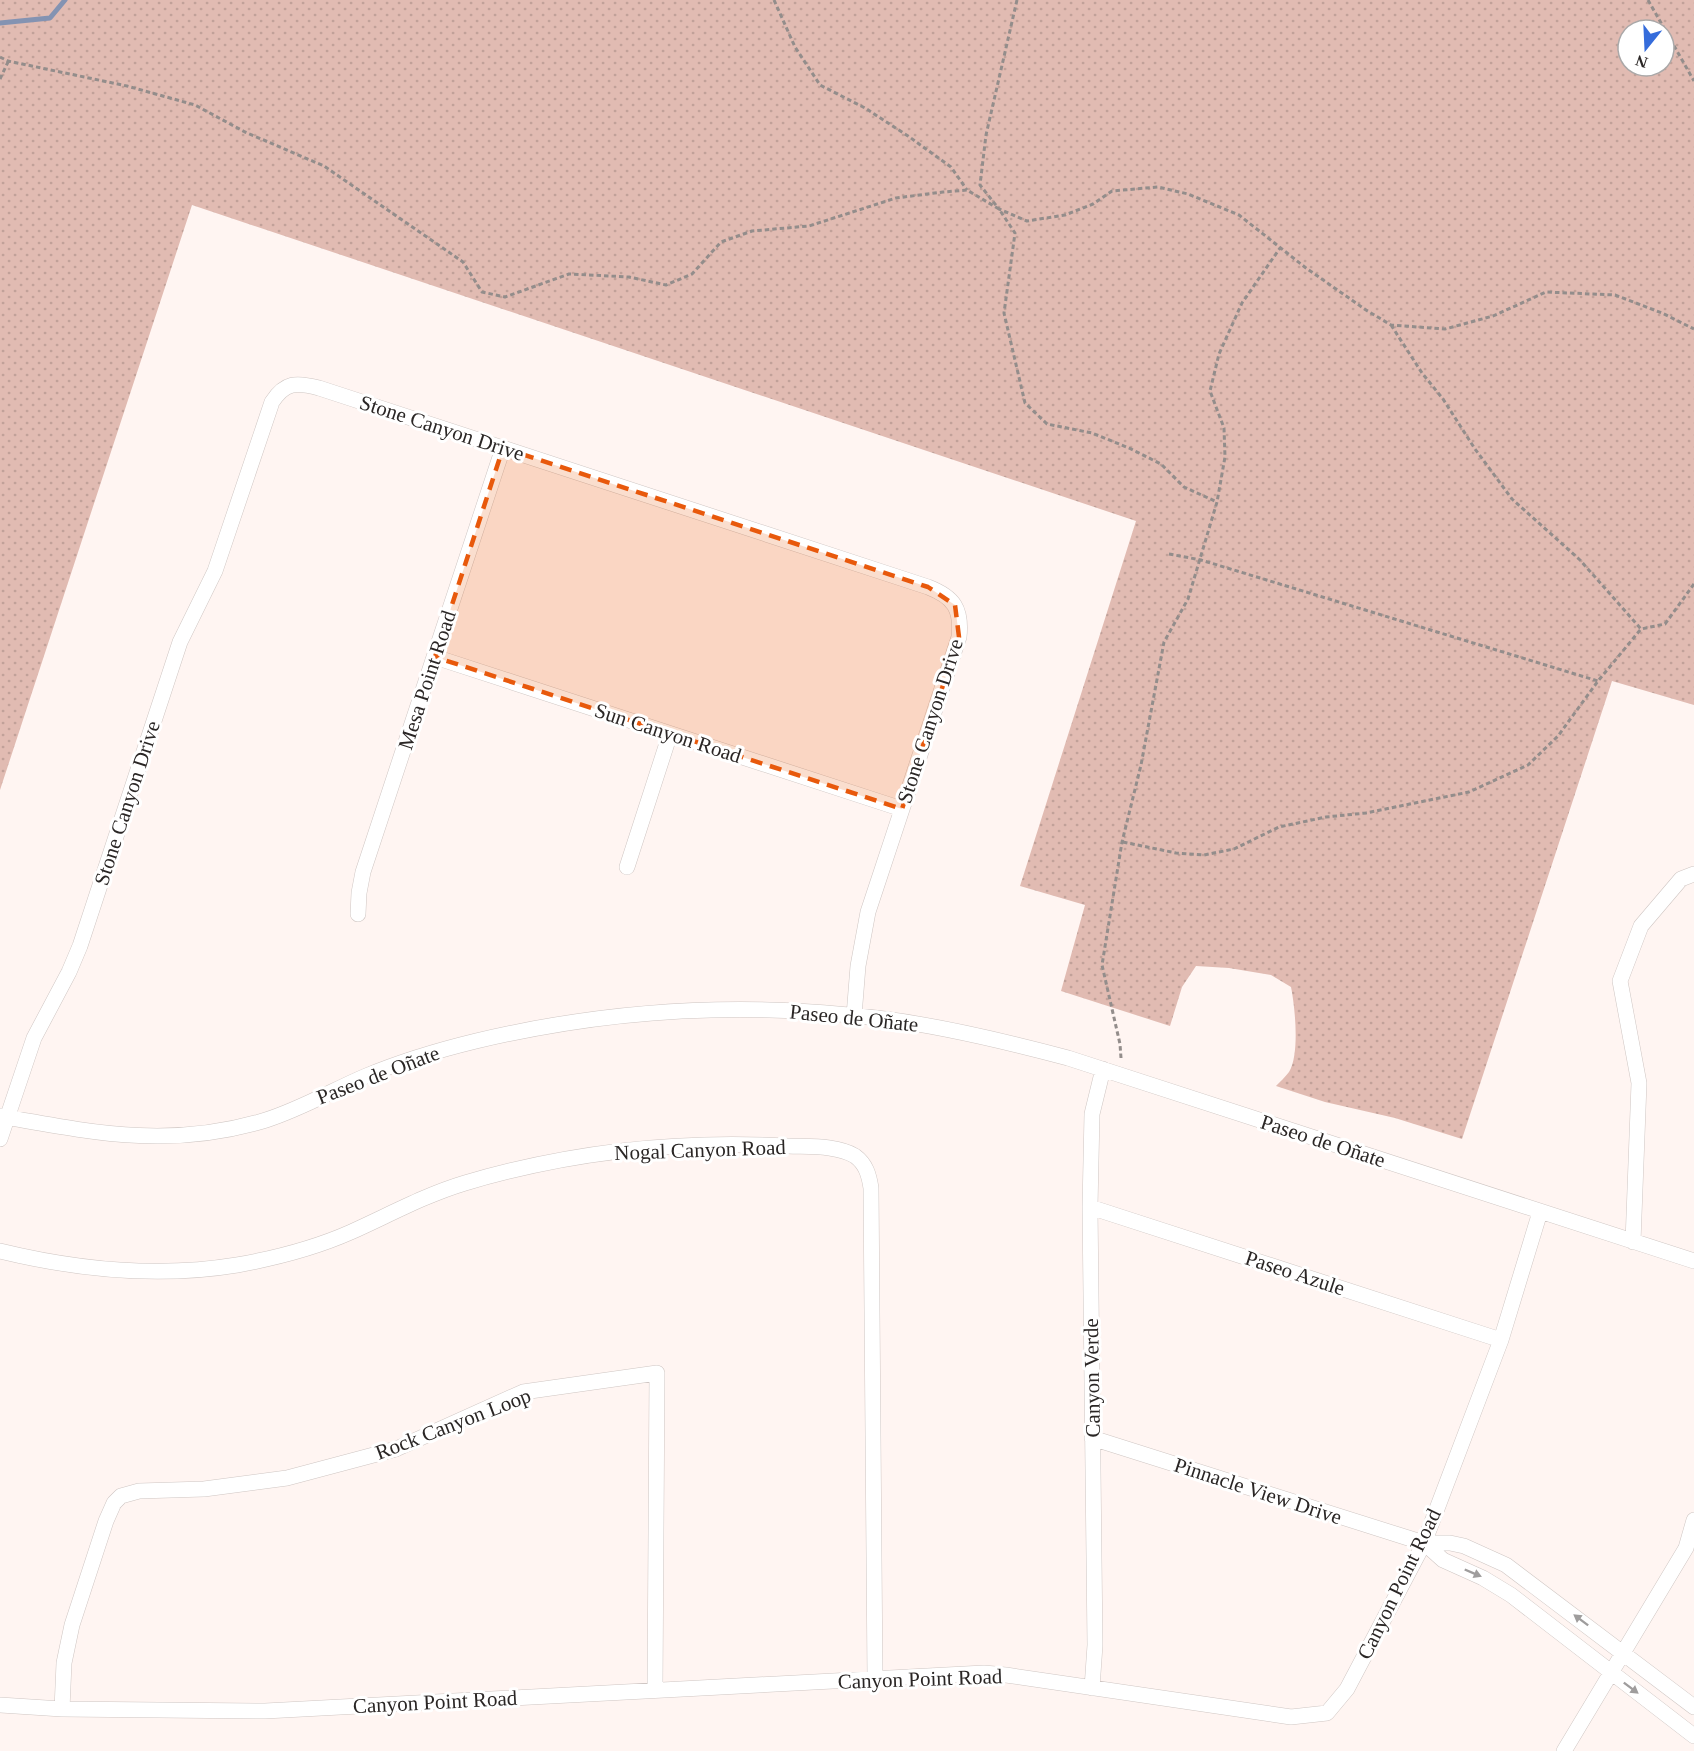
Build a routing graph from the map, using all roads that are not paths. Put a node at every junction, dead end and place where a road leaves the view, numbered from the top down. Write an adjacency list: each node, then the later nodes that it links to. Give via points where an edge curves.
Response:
1 (503, 448): 2 (street, Mesa Point Road); 4 (street, Stone Canyon Drive, via 928,586 948,598 959,615 959,637); 10 (street, Stone Canyon Drive, via 307,385 285,387 278,393 266,416 215,571 180,642 80,946 34,1038)
2 (435, 657): 3 (street, Sun Canyon Road); 7 (street, Mesa Point Road, via 363,872)
3 (670, 734): 4 (street, Sun Canyon Road); 5 (street)
4 (902, 809): 8 (street, Stone Canyon Drive, via 864,929)
5 (627, 867)
6 (1694, 874): 14 (street, via 1681,879 1641,926 1620,981 1639,1083)
7 (358, 914)
8 (854, 1016): 9 (street, Paseo de Oñate, via 975,1035); 10 (street, Paseo de Oñate, via 792,1011 692,1011 631,1014 536,1028 426,1054 266,1120 197,1135 112,1135)
9 (1103, 1069): 12 (street, Canyon Verde, via 1092,1114); 13 (street, Paseo de Oñate)
10 (4, 1117): 11 (street, Stone Canyon Drive)
11 (0, 1138)
12 (1090, 1207): 17 (street, Paseo Azule); 18 (street, Canyon Verde)
13 (1540, 1212): 14 (street, Paseo de Oñate); 17 (street, Canyon Point Road)
14 (1633, 1242): 16 (street, Paseo de Oñate)
15 (0, 1251): 23 (street, Nogal Canyon Road, via 110,1270 206,1269 297,1251 351,1232 439,1191 548,1163 628,1150 719,1144 811,1147 853,1155 868,1172 871,1188)
16 (1694, 1261)
17 (1501, 1340): 20 (street, Canyon Point Road)
18 (1092, 1438): 20 (street, Pinnacle View Drive); 24 (street, Canyon Verde)
19 (1694, 1520): 21 (street, via 1686,1548)
20 (1424, 1544): 21 (street, Pinnacle View Drive, one-way to 20, via 1506,1565 1464,1546); 22 (street, Pinnacle View Drive, one-way to 22, via 1443,1560 1511,1595); 24 (street, Canyon Point Road, via 1347,1689 1327,1713 1291,1717)
21 (1622, 1651): 22 (street); 27 (street, Pinnacle View Drive)
22 (1610, 1672): 29 (street, Pinnacle View Drive, one-way to 29); 30 (street)
23 (875, 1679): 24 (street, Canyon Point Road, via 995,1674); 25 (street, Canyon Point Road)
24 (1092, 1688)
25 (655, 1690): 28 (street, Canyon Point Road, via 265,1711); 28 (street, Rock Canyon Loop, via 657,1372 523,1392 396,1449 286,1479 120,1496 106,1521 72,1625 64,1663)
26 (0, 1705): 28 (street, Canyon Point Road)
27 (1694, 1707)
28 (62, 1709)
29 (1694, 1736)
30 (1564, 1751)

